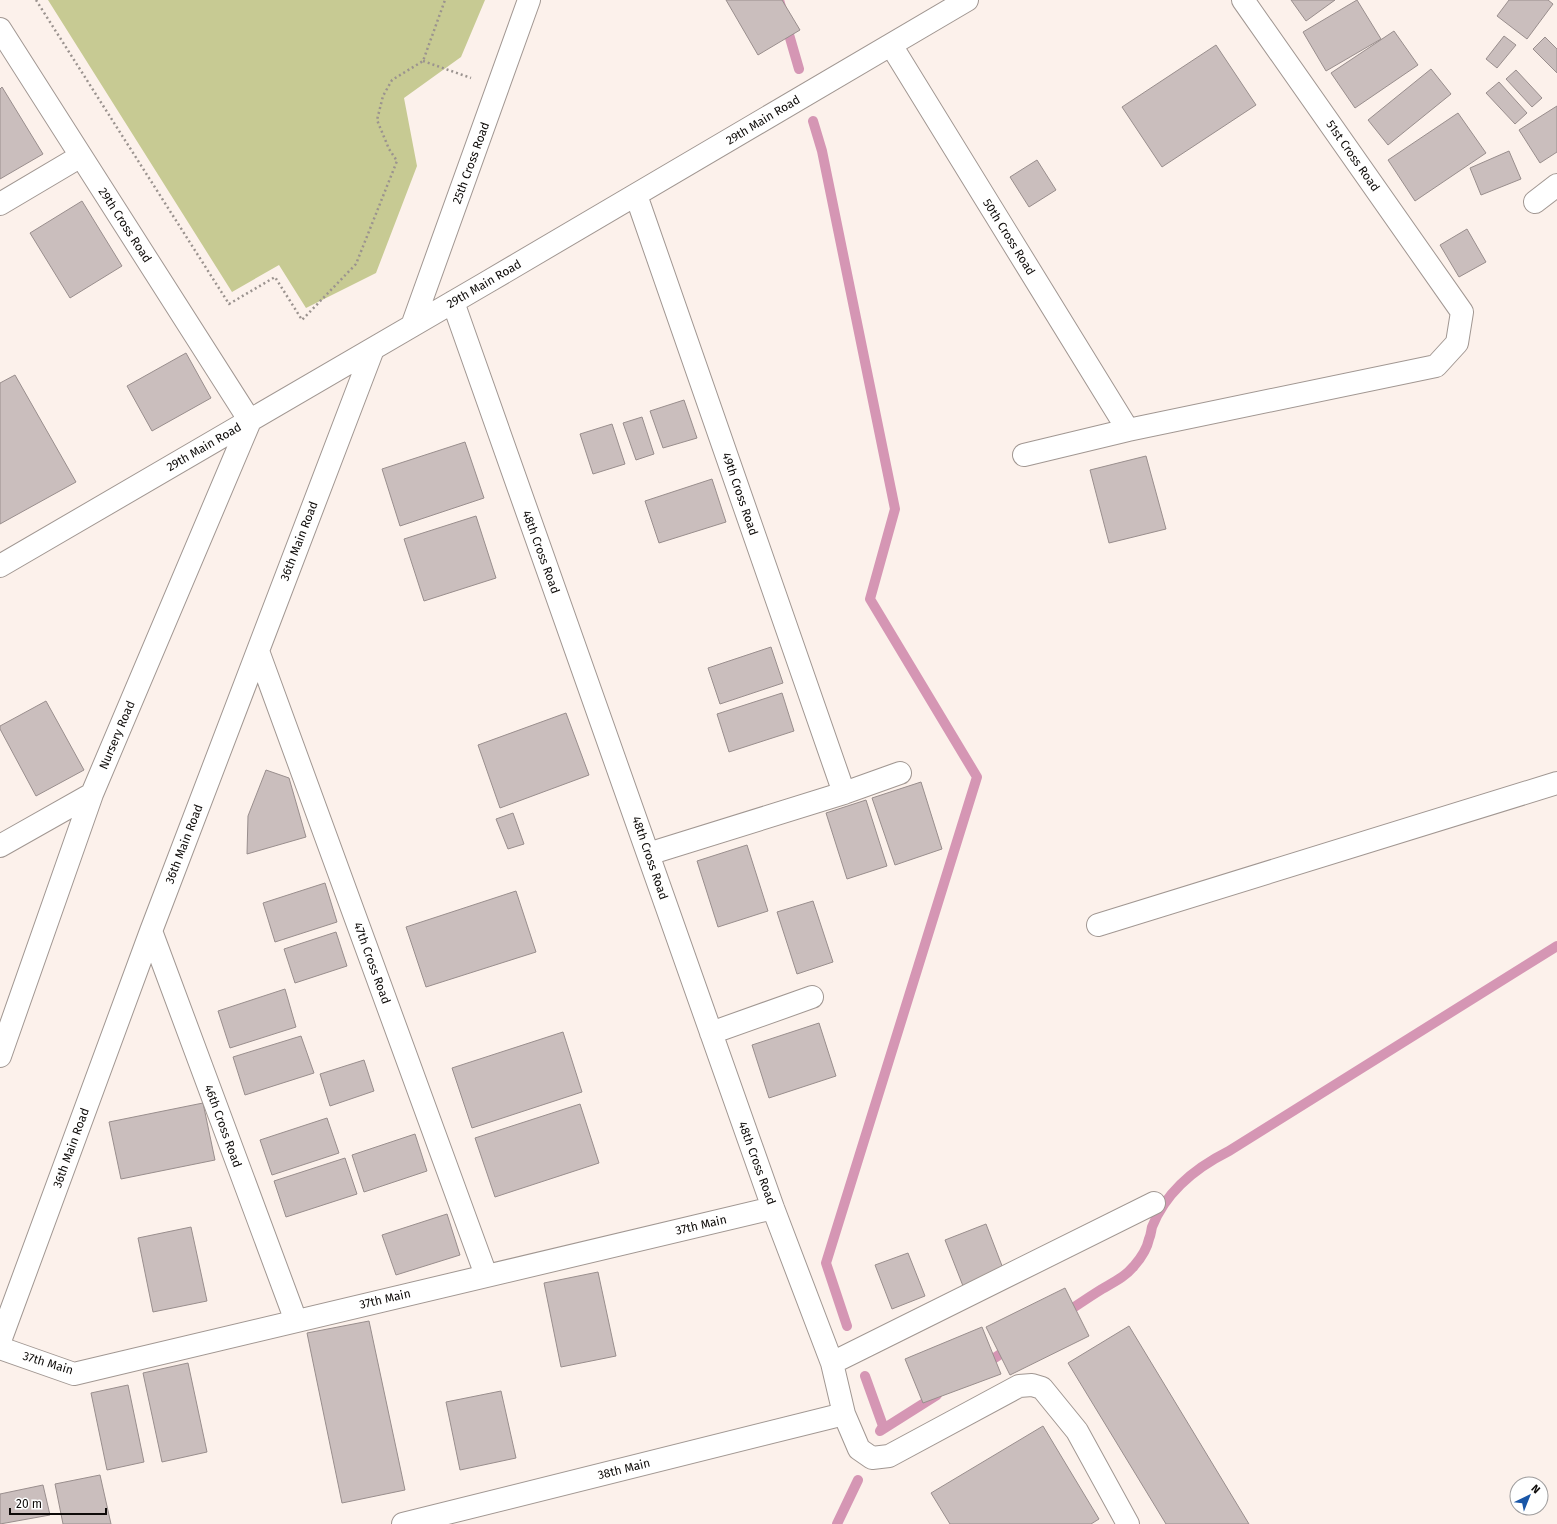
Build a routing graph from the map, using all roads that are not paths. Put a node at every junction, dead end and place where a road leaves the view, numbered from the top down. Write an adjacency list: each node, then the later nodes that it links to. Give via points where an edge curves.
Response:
1 (529, 0): 12 (street, 25th Cross Road)
2 (967, 0): 5 (street, 29th Main Road)
3 (1243, 0): 15 (street, 51st Cross Road, via 1462,312 1457,343 1436,366)
4 (0, 29): 6 (street, 29th Cross Road)
5 (891, 45): 8 (street, 29th Main Road); 15 (street, 50th Cross Road)
6 (81, 156): 10 (street); 14 (street, 29th Cross Road)
7 (1557, 185): 9 (street)
8 (636, 195): 11 (street, 29th Main Road); 21 (street, 49th Cross Road)
9 (1535, 202)
10 (0, 204)
11 (453, 302): 12 (street, 29th Main Road); 24 (street, 48th Cross Road)
12 (412, 326): 13 (street, 29th Main Road)
13 (373, 349): 14 (street, 29th Main Road); 18 (street, 36th Main Road)
14 (250, 421): 17 (street, 29th Main Road); 22 (street, Nursery Road)
15 (1128, 430): 16 (street)
16 (1024, 455)
17 (0, 566)
18 (258, 651): 26 (street, 36th Main Road); 32 (street, 47th Cross Road)
19 (900, 774): 21 (street)
20 (1557, 783): 25 (street)
21 (844, 793): 24 (street)
22 (92, 794): 23 (street); 29 (street, Nursery Road)
23 (0, 846)
24 (648, 854): 28 (street, 48th Cross Road)
25 (1098, 925)
26 (151, 931): 33 (street, 46th Cross Road); 34 (street, 36th Main Road)
27 (812, 997): 28 (street)
28 (711, 1033): 31 (street, 48th Cross Road)
29 (0, 1056)
30 (1154, 1203): 36 (street)
31 (773, 1208): 32 (street, 37th Main); 36 (street, 48th Cross Road)
32 (486, 1275): 33 (street, 37th Main)
33 (296, 1321): 35 (street, 37th Main, via 74,1374)
34 (0, 1341)
35 (0, 1348)
36 (832, 1363): 37 (street, 48th Cross Road)
37 (844, 1414): 38 (street, 38th Main); 39 (street, 48th Cross Road, via 859,1449 872,1458 889,1456 1019,1386 1032,1385 1042,1388 1077,1431)
38 (403, 1524)
39 (1128, 1524)

